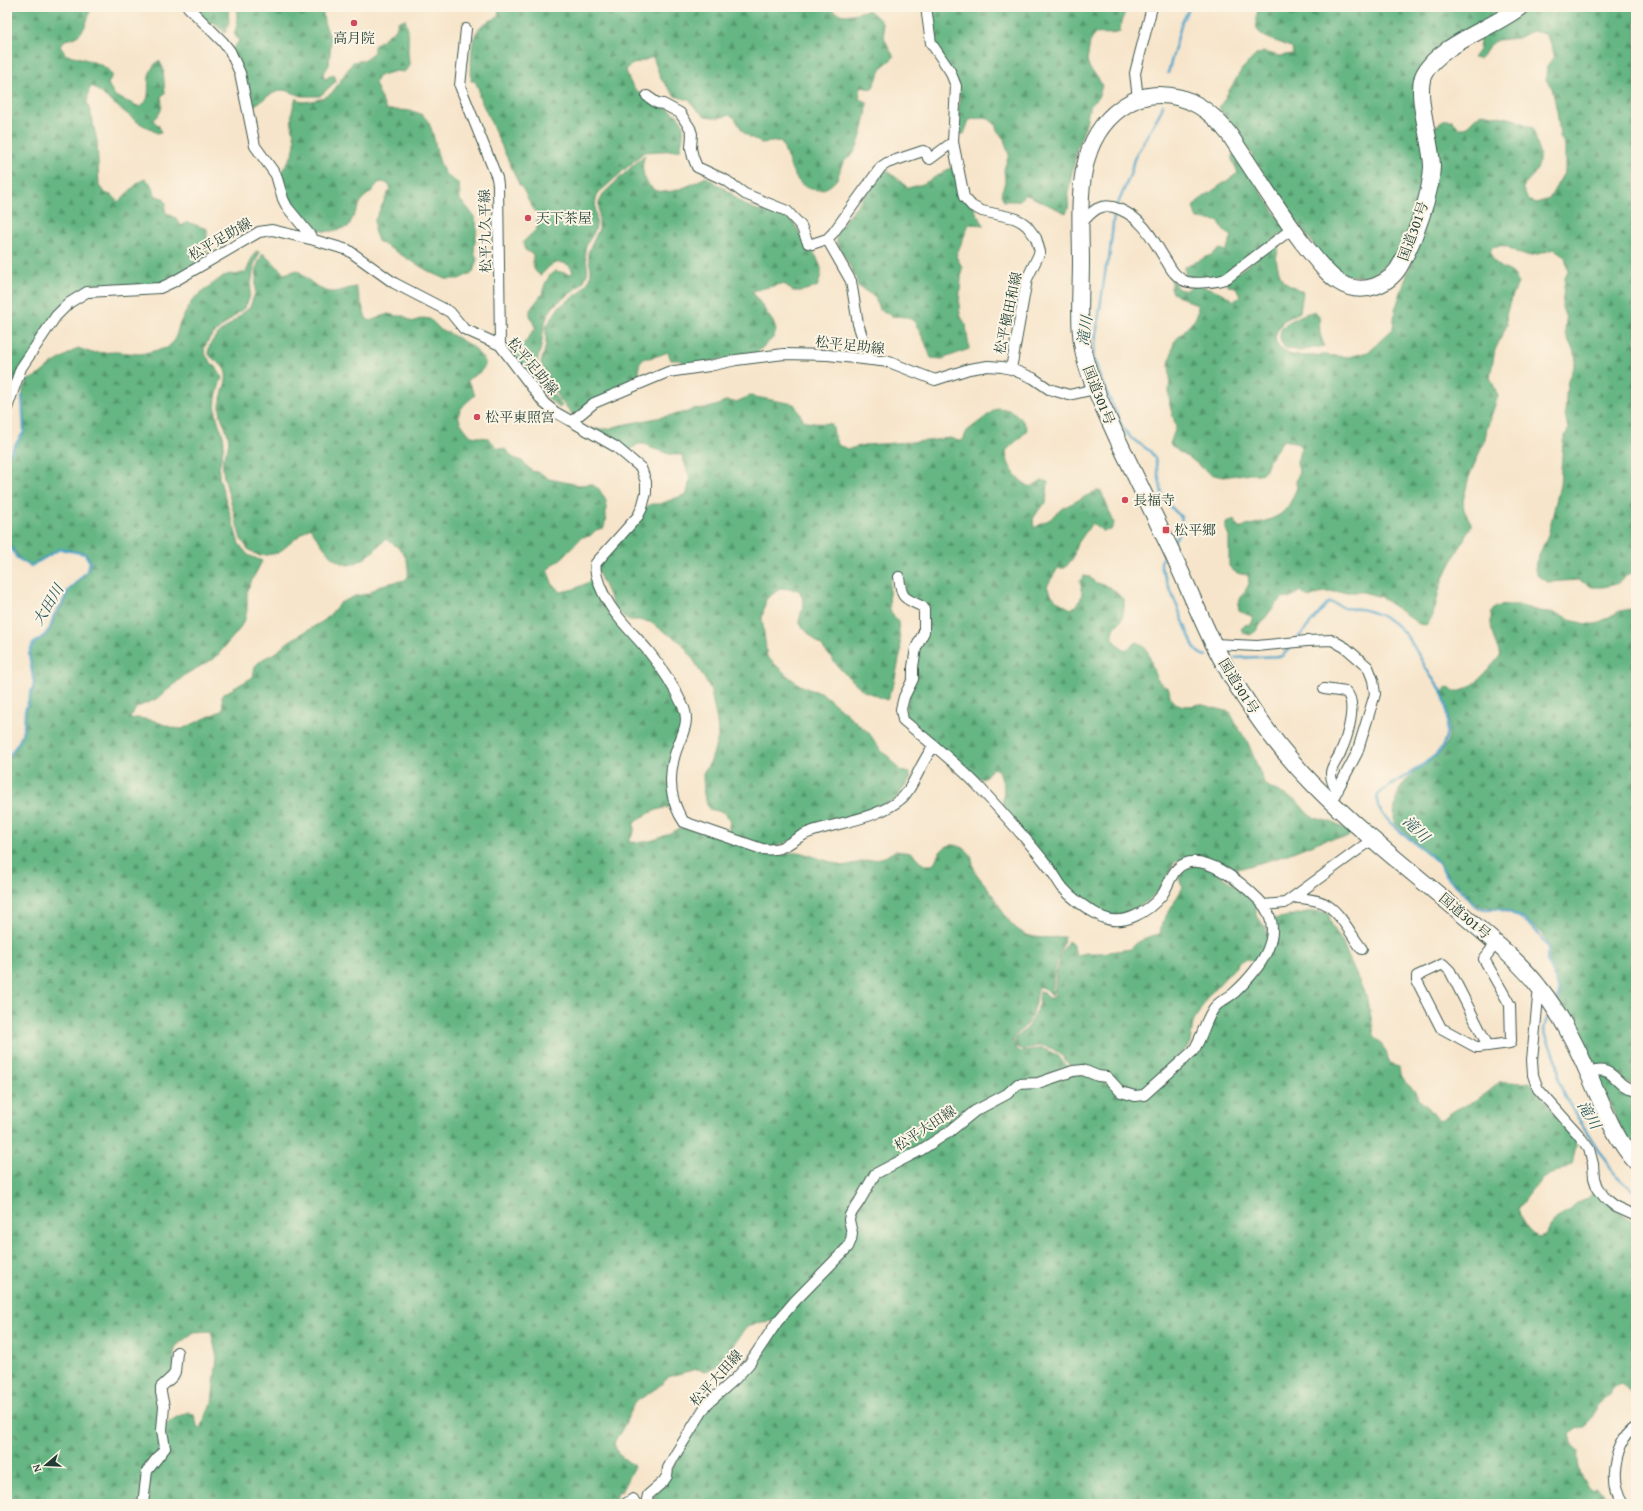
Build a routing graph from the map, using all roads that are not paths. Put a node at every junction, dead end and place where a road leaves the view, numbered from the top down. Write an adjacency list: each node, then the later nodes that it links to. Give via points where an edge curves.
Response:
1 (188, 7): 12 (street, via 223,42 236,63 255,146 276,175 287,207)
2 (926, 7): 8 (street, 松平槇田和線, via 931,43 950,71 956,86)
3 (1152, 7): 7 (street, via 1135,73)
4 (1520, 7): 10 (highway, 国道301号, via 1446,51 1424,75 1422,94 1430,143 1430,182 1410,246 1399,269 1392,277 1374,288 1355,289 1340,283 1312,254)
5 (466, 29): 13 (street, 松平九久平線, via 460,86 498,186)
6 (647, 96): 11 (street, via 680,113 692,134 692,152 697,166 746,194 787,211 801,226 808,243 815,244)
7 (1138, 99): 9 (highway, 国道301号, via 1117,110 1097,133 1086,164 1081,199); 10 (highway, 国道301号, via 1153,95 1180,97 1212,114 1229,134)
8 (952, 142): 11 (street, via 930,159 926,152 923,152 882,166); 15 (street, 松平槇田和線, via 967,202 982,211 1022,222 1036,238 1040,252 1027,279)
9 (1081, 224): 10 (street, via 1097,208 1107,205 1117,208 1136,218 1145,228 1177,276 1185,282 1199,283 1225,279); 16 (highway, 国道301号, via 1082,344)
10 (1292, 228)
11 (827, 239): 14 (street, via 851,281 858,324)
12 (314, 240): 13 (street, 松平足助線, via 348,250 394,283 450,312 464,329); 17 (street, 松平足助線, via 272,230 259,232 160,288 87,292 80,295 56,316 29,355 21,368)
13 (500, 345): 18 (street, 松平足助線, via 544,403)
14 (870, 360): 15 (street, 松平足助線, via 889,362 935,380 988,366); 18 (street, 松平足助線, via 828,355 784,354 668,372 594,403)
15 (1011, 369): 16 (street, 松平足助線, via 1033,378 1049,389 1069,395)
16 (1095, 389): 20 (highway, 国道301号)
17 (7, 408)
18 (572, 421): 22 (street, via 616,447 641,468 644,474 646,482 642,508 638,516 596,563 594,569 612,611 649,652 684,707 687,723 674,757 671,784 672,798 684,822 762,849 778,849 806,834 880,811 896,802 906,794 926,755)
19 (899, 577): 22 (street, via 904,598 923,607 924,610 924,632 916,648 913,679 904,697 901,715 903,720)
20 (1214, 644): 23 (highway, 国道301号, via 1239,690 1296,766); 23 (street, via 1258,646 1332,640 1368,667 1375,694 1357,753)
21 (1324, 689): 23 (street, via 1346,692 1351,699 1351,718 1345,741 1331,772)
22 (934, 746): 26 (street, via 978,786 1074,899 1083,907 1107,919 1125,920 1145,910 1162,895 1176,870 1186,862 1193,861 1214,866 1244,886)
23 (1335, 796): 24 (highway, 国道301号)
24 (1373, 840): 25 (street); 27 (highway, 国道301号)
25 (1294, 897): 26 (street, via 1285,903); 28 (street, via 1327,904)
26 (1264, 905): 40 (street, 松平大田線, via 1271,933 1270,944 1264,958 1254,973 1233,994 1216,1006 1193,1051 1144,1095 1135,1096 1121,1092 1107,1077 1080,1070 1038,1083 1018,1084 1007,1094 975,1111 940,1138 876,1174 849,1218 852,1233 848,1247 777,1322 749,1364 707,1404 675,1455 663,1482 648,1495)
27 (1496, 943): 29 (highway, 国道301号); 30 (street, via 1484,959 1510,1005 1511,1041)
28 (1362, 949)
29 (1539, 987): 31 (highway, 国道301号, via 1558,1014); 34 (street, via 1532,1060 1533,1075 1538,1088 1589,1149 1596,1183 1605,1198 1616,1207)
30 (1488, 1046): 30 (street, via 1476,1048 1441,1028 1417,981 1417,976 1443,964 1450,971)
31 (1588, 1073): 32 (street, via 1605,1071 1630,1089); 33 (highway, 国道301号, via 1611,1125)
32 (1636, 1088)
33 (1636, 1162)
34 (1636, 1216)
35 (177, 1352): 37 (street, via 177,1366 173,1376 161,1387 165,1448 147,1471)
36 (1636, 1425): 41 (street, via 1628,1431 1620,1444 1614,1469 1613,1490)
37 (143, 1504)
38 (625, 1504): 39 (street, via 633,1499)
39 (636, 1504)
40 (646, 1504)
41 (1620, 1504)

